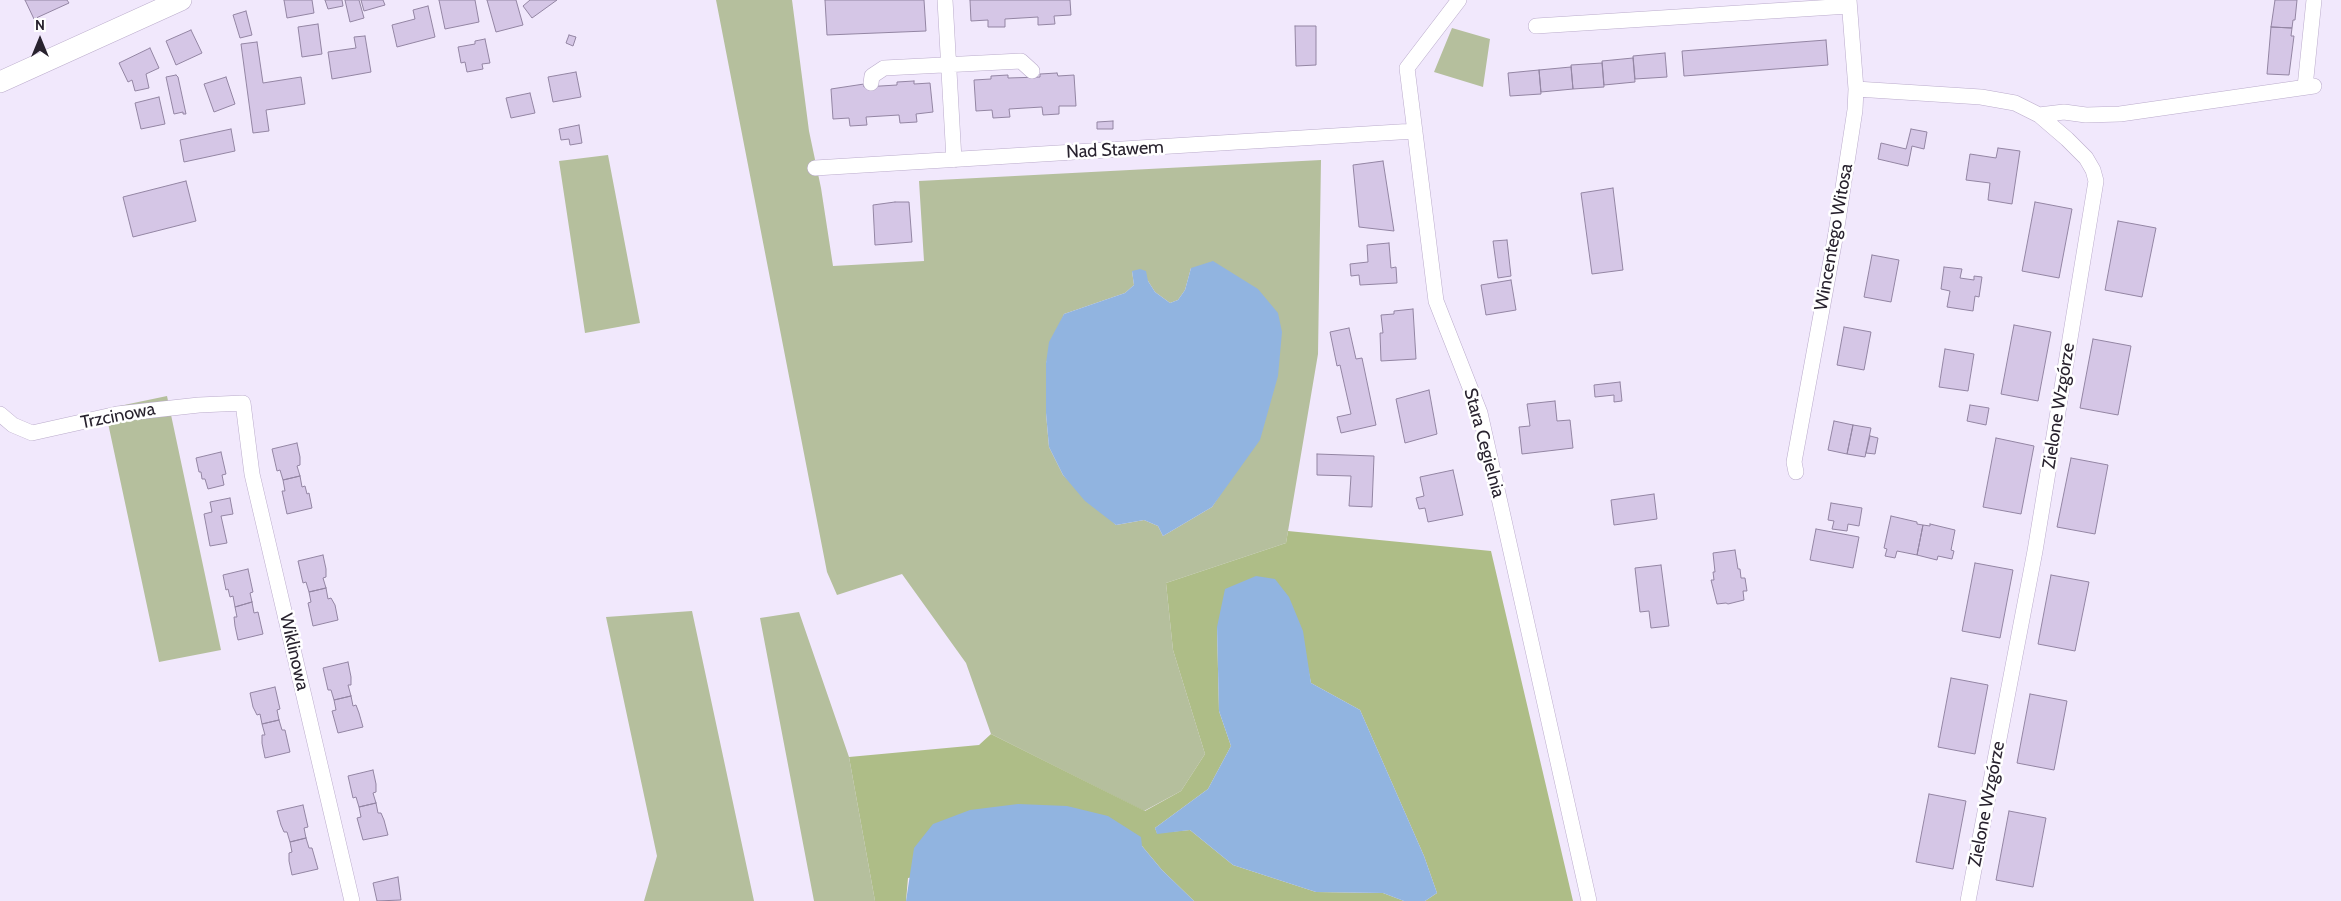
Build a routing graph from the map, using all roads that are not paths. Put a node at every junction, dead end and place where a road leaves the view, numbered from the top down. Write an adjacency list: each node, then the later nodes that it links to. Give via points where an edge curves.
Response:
1 (182, 0): 9 (main road)
2 (945, 0): 7 (street)
3 (1459, 0): 13 (street, Stara Cegielnia, via 1408,68)
4 (2314, 0): 12 (street, via 2309,87 2120,114 2064,112)
5 (1849, 3): 6 (street); 11 (street, Wincentego Witosa)
6 (1536, 26)
7 (949, 65): 8 (street, via 1021,61); 10 (street, via 884,68 872,76); 14 (street)
8 (1032, 71)
9 (0, 82)
10 (871, 83)
11 (1856, 89): 12 (street, Zielone Wzgórze, via 1981,97 2015,103); 18 (street, Wincentego Witosa, via 1836,233 1794,462)
12 (2039, 115): 21 (street, Zielone Wzgórze, via 2086,158 2096,181 2035,551)
13 (1415, 131): 14 (street, Nad Stawem); 20 (street, Stara Cegielnia, via 1436,301 1480,413)
14 (954, 160): 15 (street, Nad Stawem)
15 (815, 168)
16 (243, 403): 17 (street, Trzcinowa, via 117,414 32,433); 19 (street, Wiklinowa, via 252,474)
17 (0, 414)
18 (1796, 472)
19 (352, 901)
20 (1589, 901)
21 (1968, 901)

